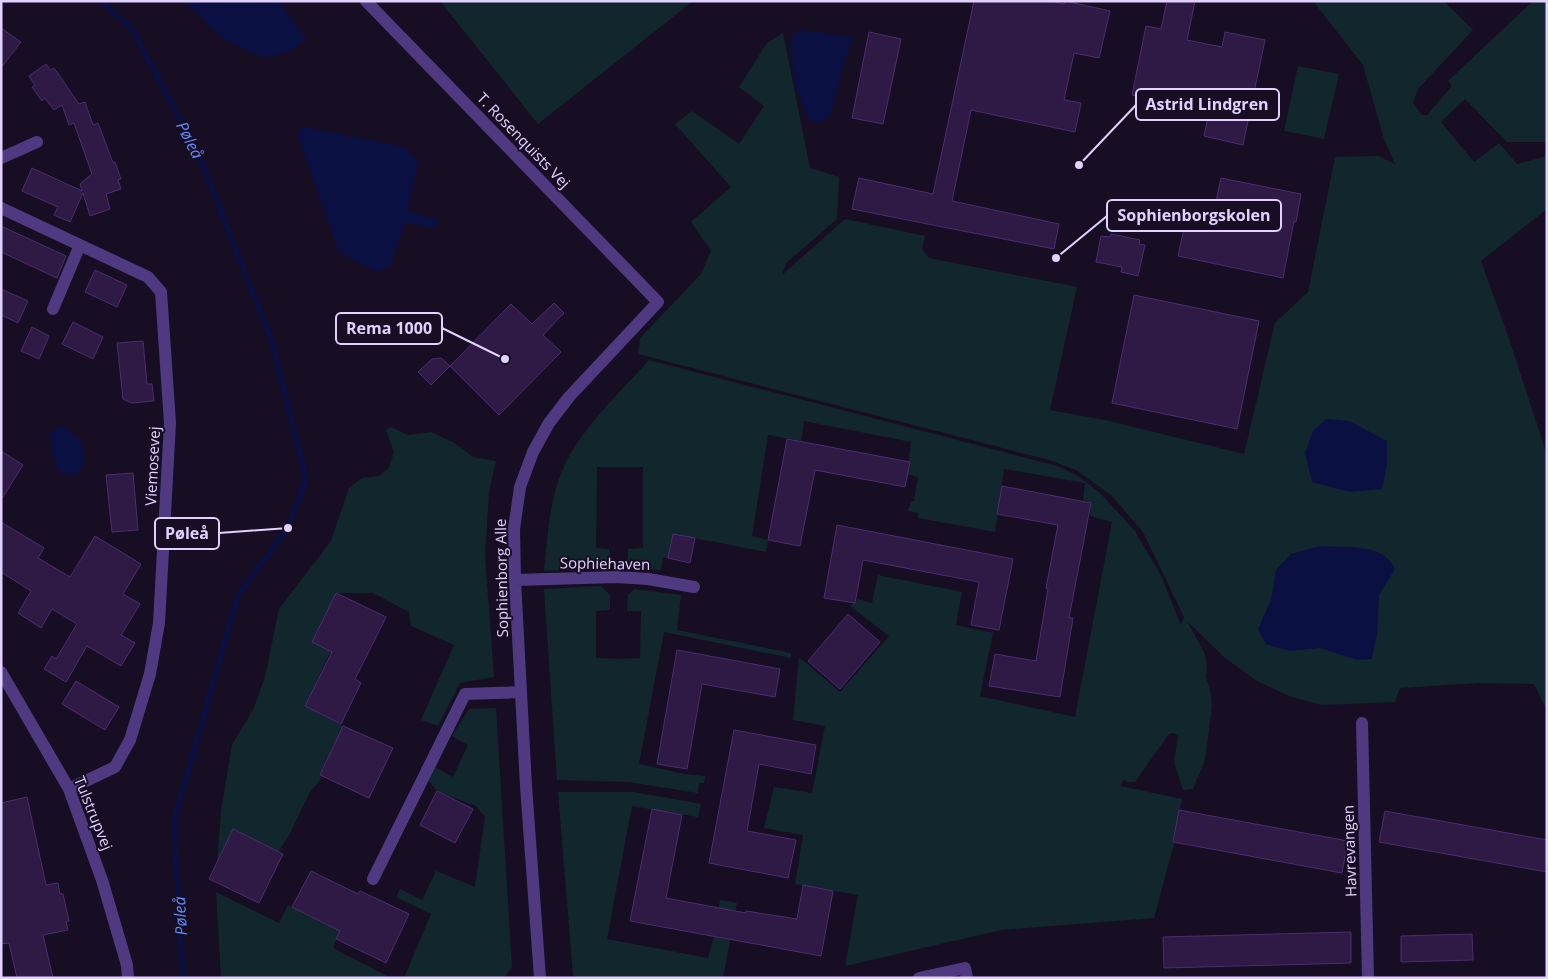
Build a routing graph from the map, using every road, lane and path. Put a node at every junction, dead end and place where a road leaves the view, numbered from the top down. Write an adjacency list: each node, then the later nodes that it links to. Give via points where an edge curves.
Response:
1 (366, 1): 6 (street, T. Rosenquists Vej)
2 (37, 142): 3 (street)
3 (1, 158)
4 (1, 208): 5 (street, Viemosevej)
5 (80, 245): 7 (street); 13 (street, Viemosevej, via 148,277 161,292 170,423 159,623 150,674 130,740 115,767)
6 (658, 302): 8 (street, Sophienborg Alle, via 569,397 533,452 520,487 514,529)
7 (53, 309)
8 (515, 580): 9 (street, Sophiehaven, via 617,577); 11 (street, Sophienborg Alle)
9 (694, 586)
10 (1, 672): 13 (street, Tulstrupvej)
11 (521, 692): 14 (street, via 465,694); 16 (street, Sophienborg Alle)
12 (1362, 723): 19 (street, Havrevangen)
13 (69, 789): 15 (street, Tulstrupvej, via 102,880)
14 (373, 880)
15 (128, 978)
16 (540, 978)
17 (919, 978): 18 (street, via 965,968)
18 (967, 978)
19 (1368, 978)

